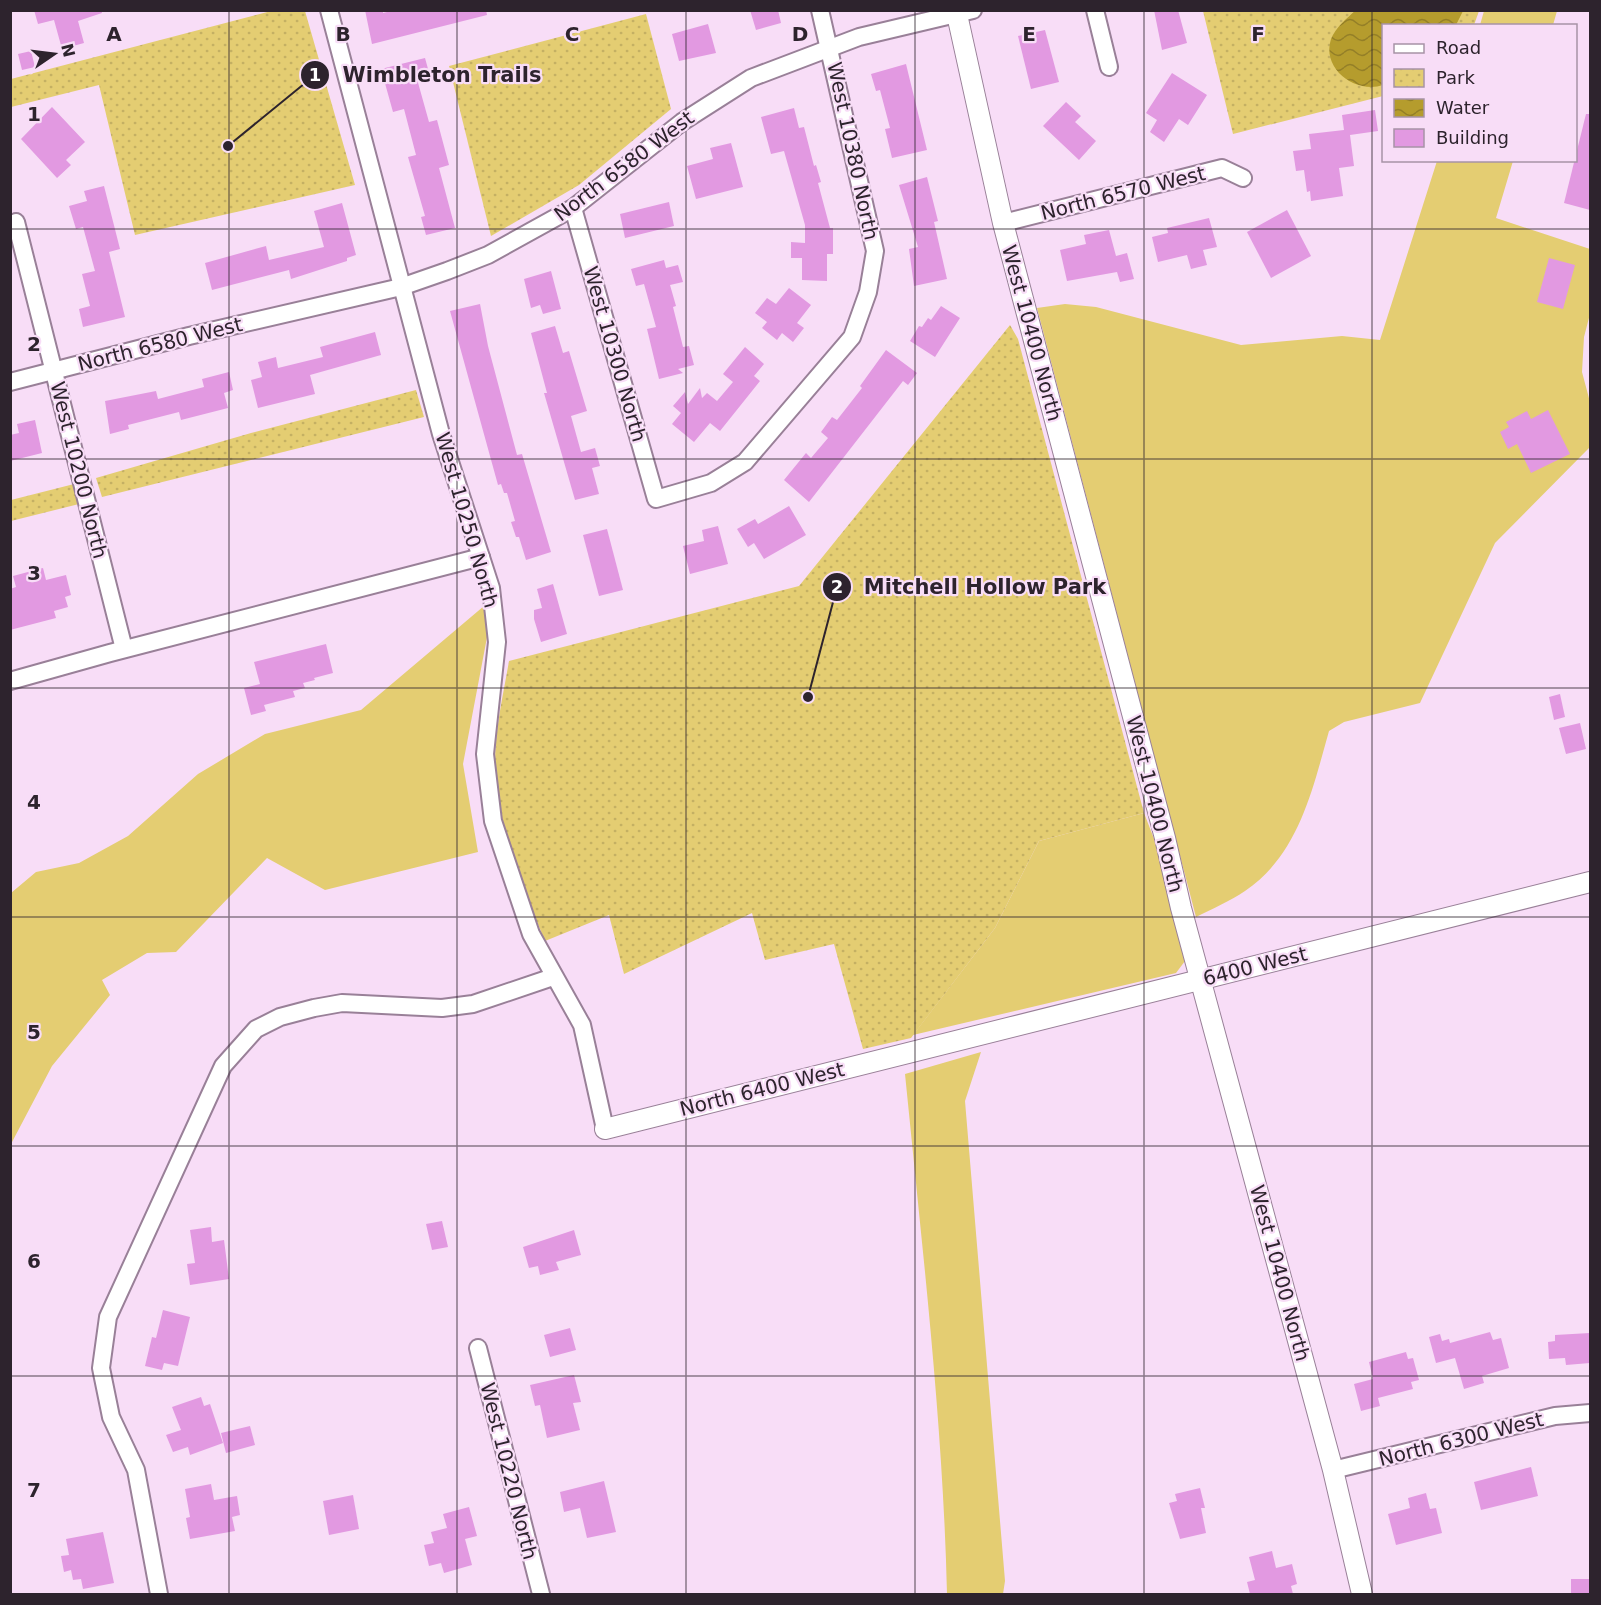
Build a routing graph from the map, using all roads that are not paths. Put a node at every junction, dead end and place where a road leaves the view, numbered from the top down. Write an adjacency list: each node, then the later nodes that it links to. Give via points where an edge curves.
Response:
1 (329, 10): 11 (street, West 10250 North)
2 (820, 10): 5 (street, West 10380 North)
3 (1095, 10): 6 (street)
4 (962, 12): 5 (street, North 6580 West); 10 (street, West 10400 North)
5 (830, 48): 8 (street, North 6580 West, via 751,78 712,100); 14 (street, West 10380 North, via 875,251 868,292 852,337 745,462 711,483)
6 (1109, 67)
7 (1243, 178): 10 (street, North 6570 West, via 1222,168)
8 (573, 208): 11 (street, North 6580 West, via 488,255); 14 (street, West 10300 North)
9 (16, 222): 12 (street, West 10200 North)
10 (1003, 223): 20 (street, West 10400 North)
11 (401, 287): 12 (street, North 6580 West); 15 (street, West 10250 North, via 441,434)
12 (54, 371): 13 (street, North 6580 West); 16 (street, West 10200 North)
13 (10, 382)
14 (656, 499)
15 (481, 557): 16 (street); 19 (street, West 10250 North, via 491,588 497,642 485,744 493,821 511,882)
16 (124, 649): 17 (street)
17 (10, 681)
18 (1590, 882): 20 (street, 6400 West)
19 (553, 977): 22 (street, West 10250 North, via 570,999 582,1025); 26 (street, via 473,1004 442,1008 342,1003 280,1017 256,1029 223,1066 108,1317 101,1368 111,1417 136,1470)
20 (1200, 979): 21 (street, 6400 West); 25 (street, West 10400 North)
21 (919, 1050): 22 (street, North 6400 West)
22 (605, 1129)
23 (478, 1348): 27 (street, West 10220 North)
24 (1590, 1413): 25 (street, North 6300 West, via 1555,1416)
25 (1333, 1470): 28 (street, West 10400 North)
26 (159, 1594)
27 (541, 1594)
28 (1362, 1594)

